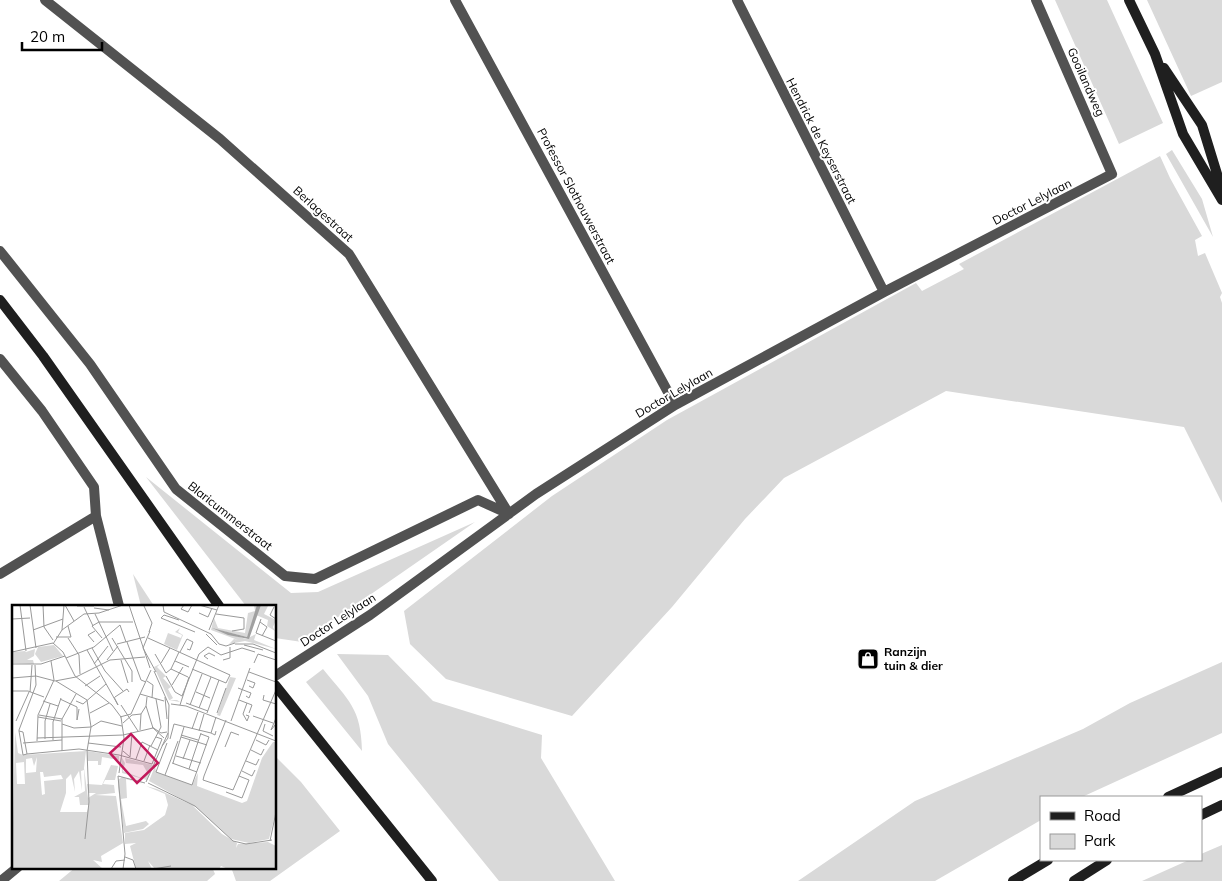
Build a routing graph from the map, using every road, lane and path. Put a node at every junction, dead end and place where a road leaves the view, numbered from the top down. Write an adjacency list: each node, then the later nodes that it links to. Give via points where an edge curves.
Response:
1 (45, 0): 15 (street, Berlagestraat, via 220,139 349,254)
2 (455, 0): 14 (street, Professor Slothouwerstraat)
3 (737, 0): 11 (street, Hendrick de Keyserstraat)
4 (1036, 0): 7 (street, Gooilandweg)
5 (1129, 0): 6 (main road)
6 (1155, 54): 8 (main road, via 1202,125); 9 (main road, via 1183,134)
7 (1112, 174): 11 (street, Doctor Lelylaan)
8 (1222, 190)
9 (1222, 200)
10 (0, 251): 15 (street, Blaricummerstraat, via 90,364 176,489 285,576 315,579 478,500)
11 (884, 292): 14 (street, Doctor Lelylaan)
12 (0, 300): 19 (main road)
13 (0, 359): 16 (street, via 42,411 94,487)
14 (675, 405): 15 (street, Doctor Lelylaan)
15 (508, 514): 20 (street, Doctor Lelylaan, via 370,615)
16 (96, 516): 17 (street); 18 (street)
17 (0, 574)
18 (119, 605)
19 (218, 605)
20 (276, 675)
21 (276, 685): 28 (main road, via 369,806)
22 (1222, 772): 23 (main road)
23 (1170, 796)
24 (1222, 805): 25 (main road)
25 (1202, 815)
26 (1046, 861): 33 (main road)
27 (1105, 861): 34 (main road)
28 (420, 864): 31 (main road); 32 (main road)
29 (17, 868): 30 (street)
30 (0, 881)
31 (432, 881)
32 (440, 881)
33 (1013, 881)
34 (1074, 881)

